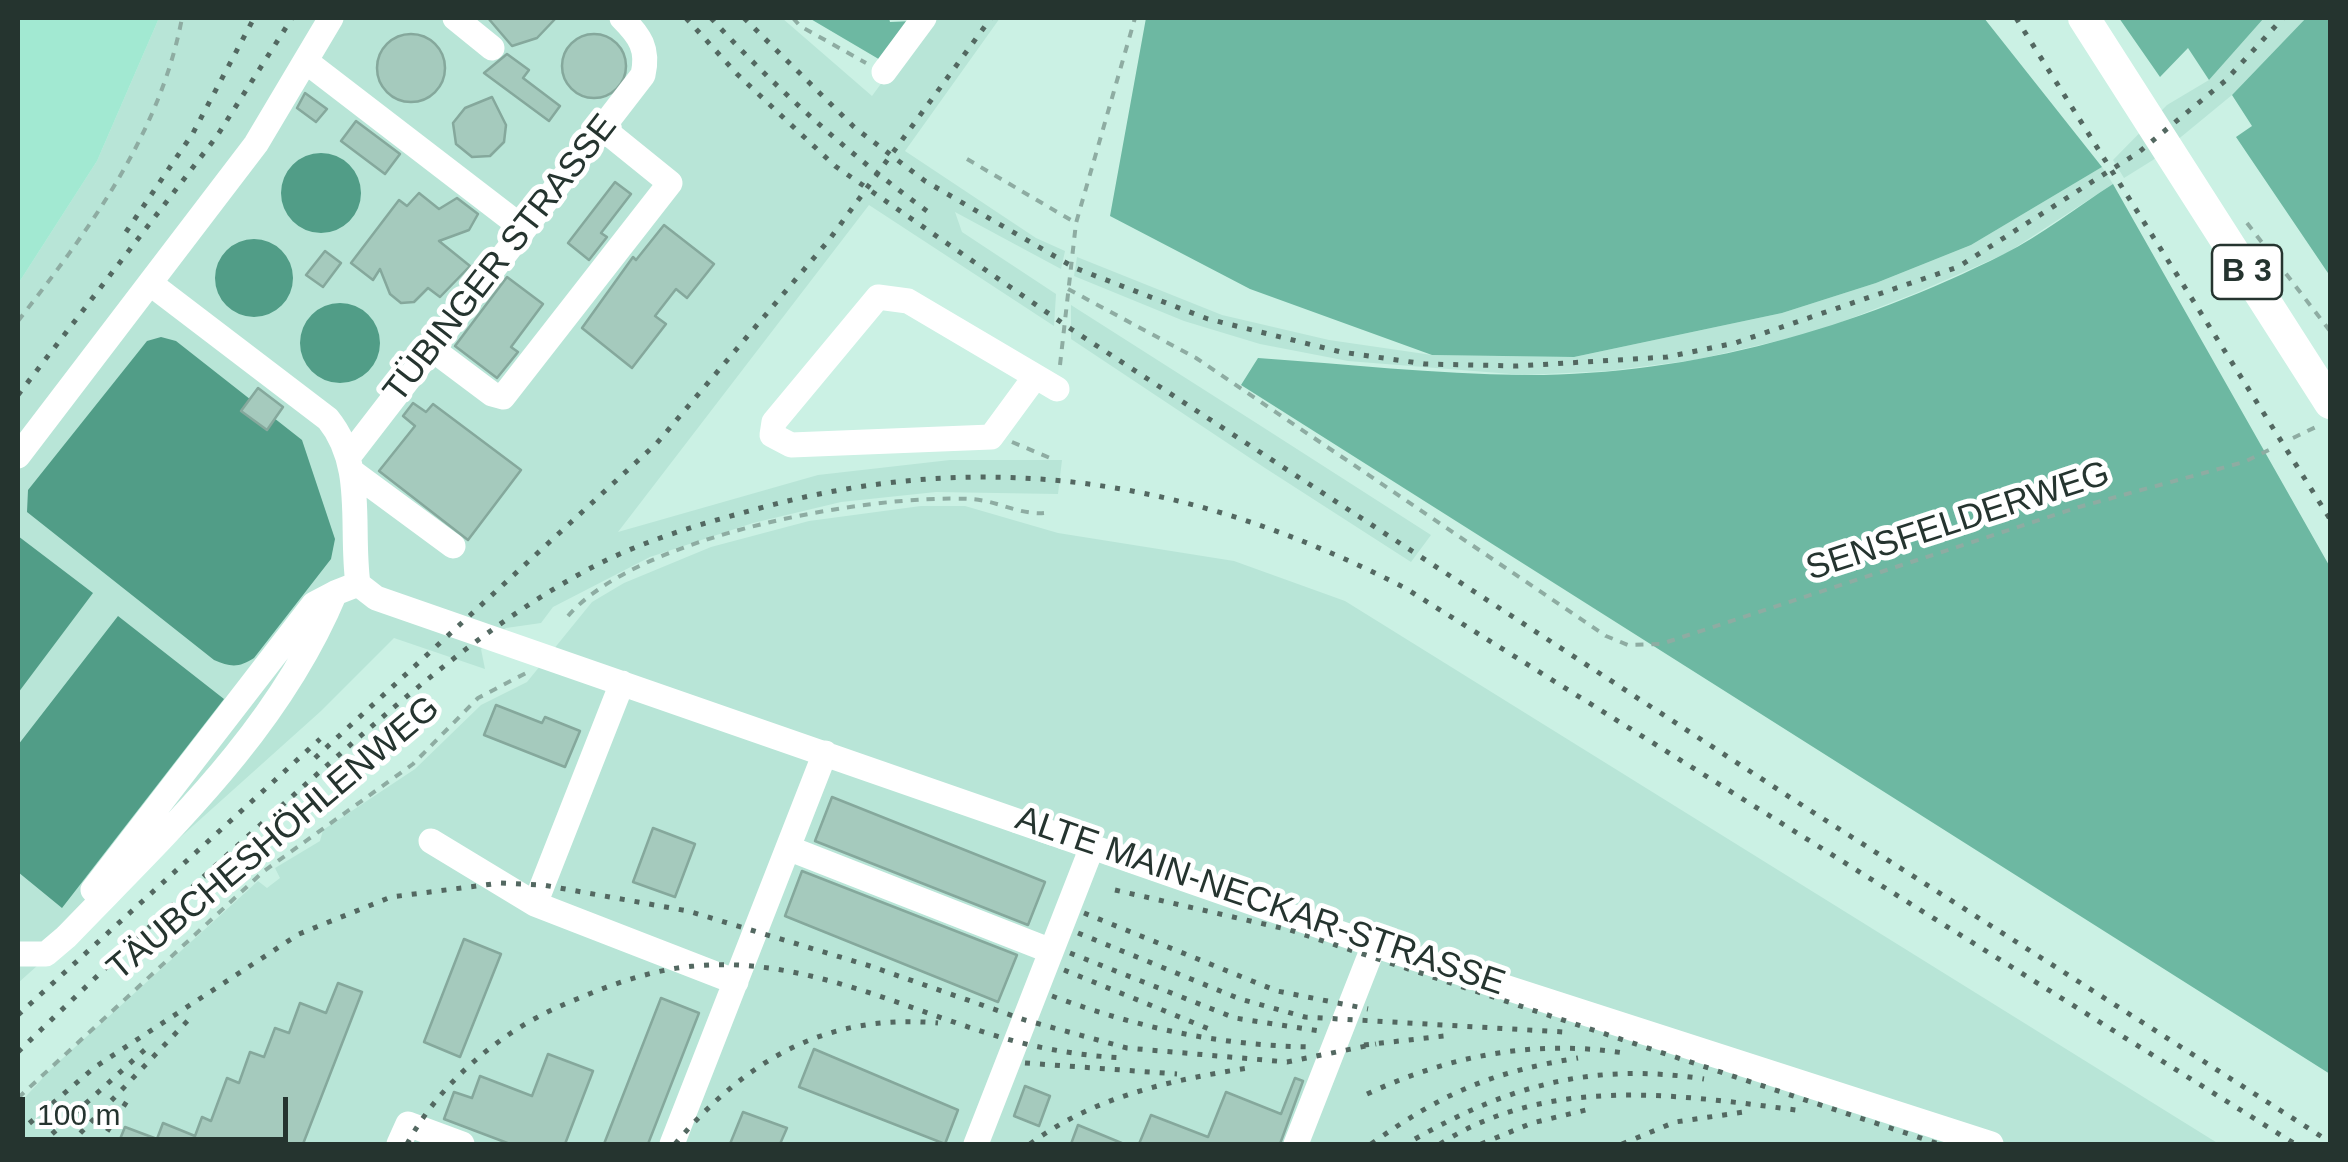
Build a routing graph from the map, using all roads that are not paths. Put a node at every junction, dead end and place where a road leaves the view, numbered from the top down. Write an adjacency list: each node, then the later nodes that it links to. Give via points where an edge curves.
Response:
1 (331, 18): 7 (street)
2 (455, 18): 6 (street)
3 (622, 18): 9 (street, TÜBINGER STRASSE, via 643,41 647,58 643,75)
4 (924, 18): 8 (street)
5 (2084, 18): 13 (main road, B 3)
6 (492, 48)
7 (308, 64): 10 (street); 11 (street)
8 (884, 72)
9 (602, 128): 10 (street, TÜBINGER STRASSE); 12 (street, via 670,183 643,221 503,396)
10 (524, 229): 12 (street, TÜBINGER STRASSE)
11 (150, 284): 15 (street); 16 (street, via 328,419 343,437)
12 (432, 349): 16 (street, TÜBINGER STRASSE)
13 (2325, 408)
14 (994, 434): 14 (street, via 1046,383 908,301 878,296 774,422 772,435 791,445)
15 (18, 456)
16 (351, 465): 17 (street); 18 (street)
17 (453, 546)
18 (356, 592): 19 (street, ALTE MAIN-NECKAR-STRASSE, via 530,662); 27 (street, via 314,604 79,908 56,932); 27 (street, via 238,758 66,937 46,954)
19 (622, 683): 20 (street, ALTE MAIN-NECKAR-STRASSE); 24 (street)
20 (824, 753): 22 (street, ALTE MAIN-NECKAR-STRASSE); 23 (street)
21 (431, 841): 24 (street)
22 (1092, 846): 25 (street, ALTE MAIN-NECKAR-STRASSE); 26 (street)
23 (788, 848): 26 (street); 28 (street)
24 (535, 904): 28 (street)
25 (1374, 945): 33 (street); 34 (street, ALTE MAIN-NECKAR-STRASSE)
26 (1051, 951): 32 (street)
27 (18, 952)
28 (736, 982): 31 (street)
29 (403, 1134): 30 (street)
30 (462, 1144)
31 (672, 1144)
32 (976, 1144)
33 (1296, 1144)
34 (1991, 1144)

